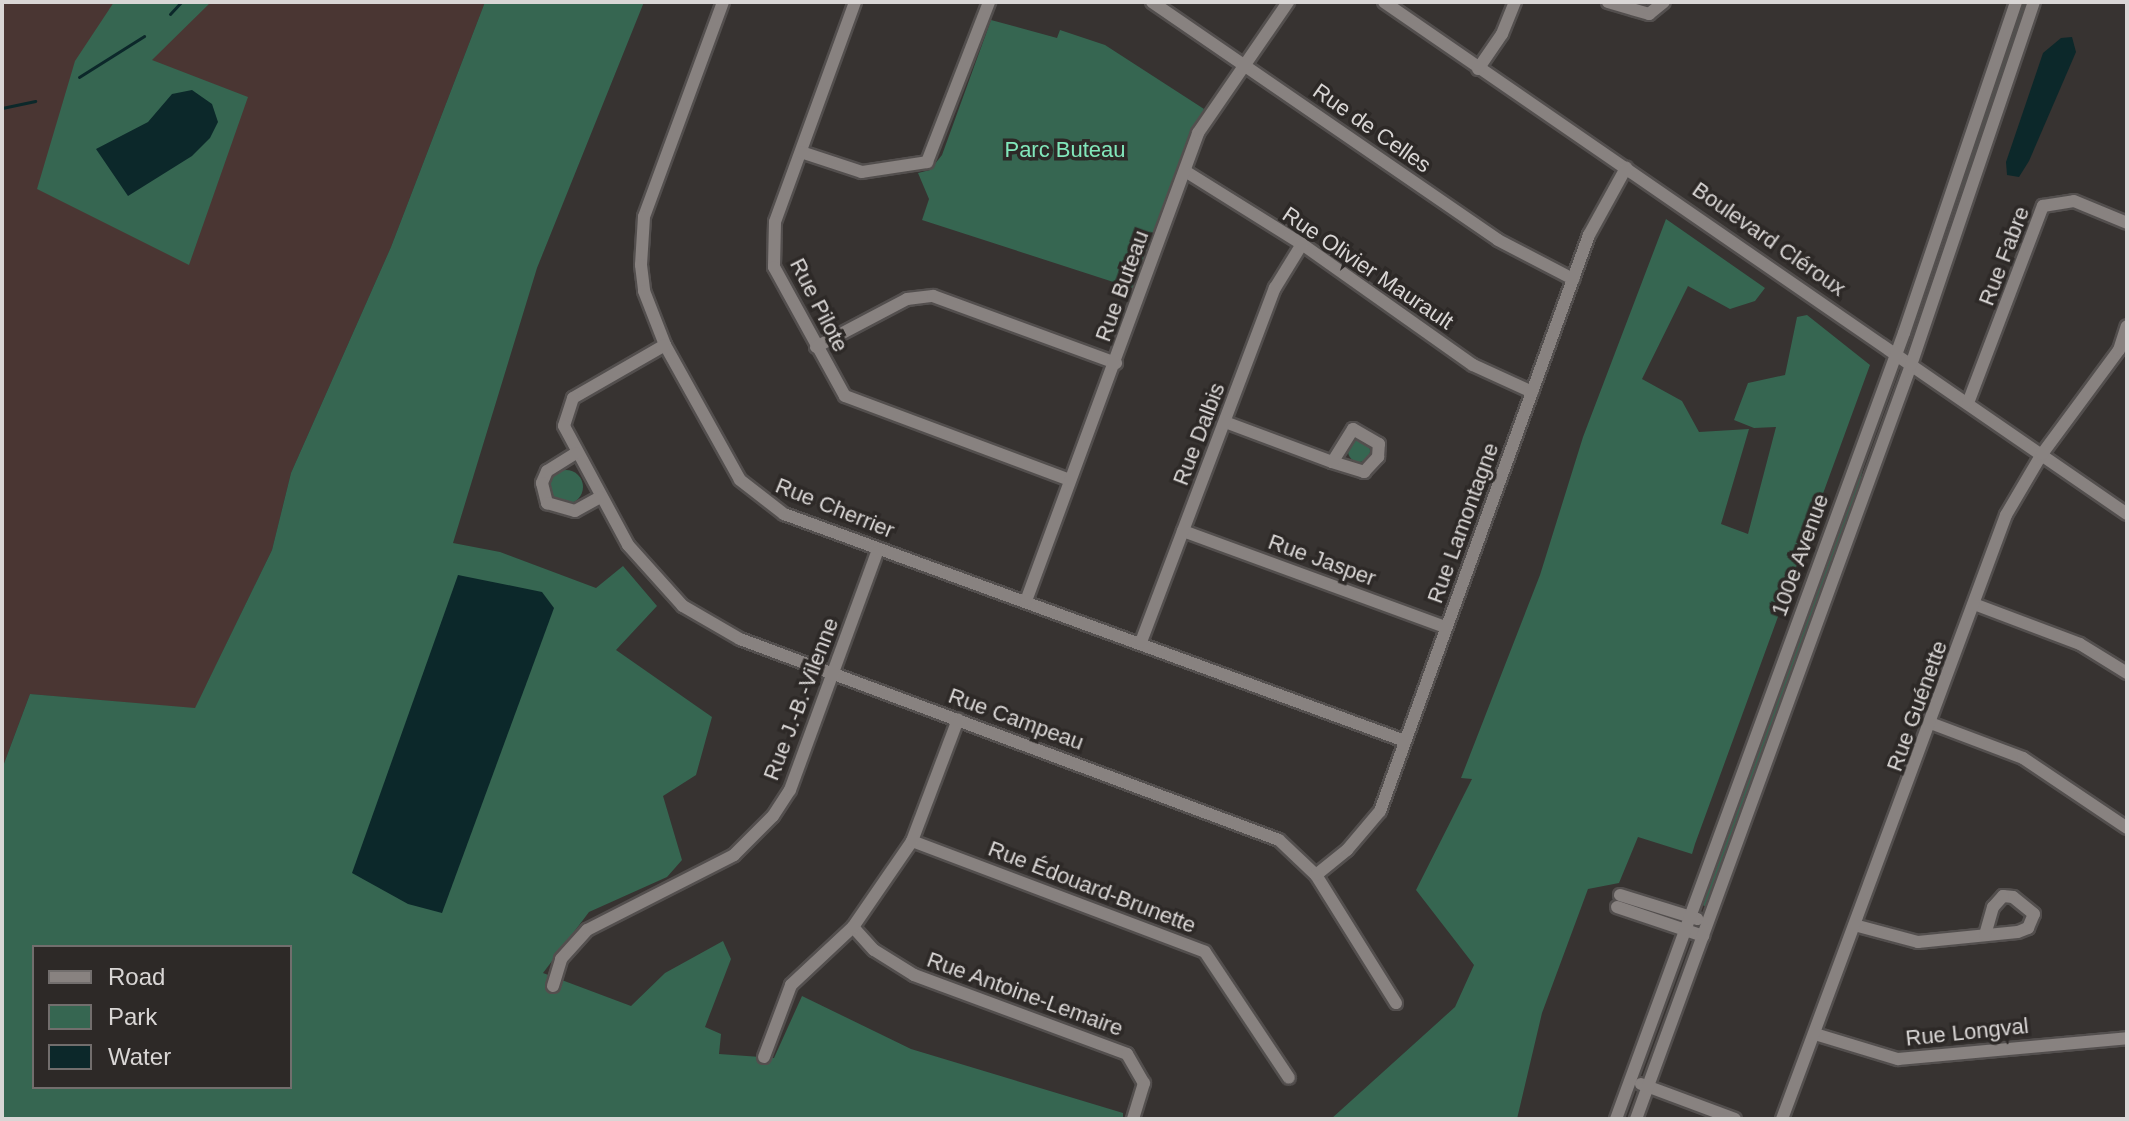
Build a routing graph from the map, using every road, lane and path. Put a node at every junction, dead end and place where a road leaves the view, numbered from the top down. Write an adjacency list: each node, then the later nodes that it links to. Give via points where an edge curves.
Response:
1 (723, 2): 21 (street, Rue Cherrier, via 644,217 644,291)
2 (855, 2): 14 (street, Rue Pilote)
3 (989, 2): 14 (street, via 927,162 862,172)
4 (1152, 2): 12 (street, Rue de Celles)
5 (1288, 2): 12 (street, Rue Buteau)
6 (1384, 2): 13 (street, Boulevard Cléroux)
7 (1515, 2): 13 (street, via 1502,34)
8 (1608, 2): 9 (street, via 1649,14)
9 (1664, 2)
10 (2016, 2): 24 (street, 100e Avenue)
11 (2034, 2): 26 (street, 100e Avenue)
12 (1246, 64): 16 (street, Rue Buteau, via 1207,117); 19 (street, Rue de Celles, via 1498,240)
13 (1478, 69): 15 (street, Boulevard Cléroux)
14 (801, 152): 22 (street, Rue Pilote, via 775,222 774,267)
15 (1626, 168): 19 (street, Rue Lamontagne, via 1603,205); 24 (street, Boulevard Cléroux)
16 (1185, 171): 18 (street, Rue Olivier Maurault); 25 (street, Rue Buteau)
17 (2127, 223): 28 (street, Rue Fabre, via 2074,201 2043,206)
18 (1302, 244): 27 (street, Rue Olivier Maurault, via 1473,365); 29 (street, Rue Dalbis, via 1275,288)
19 (1573, 279): 27 (street, Rue Lamontagne)
20 (2127, 326): 23 (street, Rue Guénette)
21 (665, 345): 30 (street, Rue Campeau, via 573,398 564,426); 37 (street, Rue Cherrier, via 740,480 760,500)
22 (816, 347): 25 (street, via 907,299 933,296); 33 (street, Rue Pilote, via 838,386 854,401)
23 (2123, 353): 31 (street, Rue Guénette)
24 (1895, 354): 26 (street, Boulevard Cléroux); 51 (street, 100e Avenue)
25 (1116, 363): 33 (street, Rue Buteau)
26 (1911, 365): 28 (street, Boulevard Cléroux); 54 (street, 100e Avenue)
27 (1532, 392): 40 (street, Rue Lamontagne)
28 (1968, 403): 31 (street, Boulevard Cléroux)
29 (1225, 422): 32 (street); 36 (street, Rue Dalbis)
30 (576, 453): 34 (street, Rue Campeau); 34 (street, via 547,471 542,483 547,503 575,511)
31 (2042, 454): 35 (street, Boulevard Cléroux); 39 (street, Rue Guénette, via 2006,515)
32 (1332, 462)
33 (1070, 480): 38 (street, Rue Buteau)
34 (600, 497): 42 (street, Rue Campeau, via 646,569 683,606 740,639)
35 (2127, 514)
36 (1183, 531): 40 (street, Rue Jasper); 41 (street, Rue Dalbis)
37 (878, 549): 38 (street, Rue Cherrier); 42 (street, Rue J.-B.-Vilenne)
38 (1026, 601): 41 (street, Rue Cherrier)
39 (1974, 604): 43 (street, via 2094,650); 45 (street, Rue Guénette)
40 (1446, 627): 46 (street, Rue Lamontagne)
41 (1141, 642): 46 (street, Rue Cherrier)
42 (834, 672): 44 (street, Rue Campeau); 56 (street, Rue J.-B.-Vilenne, via 790,790 755,838 710,870 603,918 561,959)
43 (2127, 673)
44 (958, 719): 48 (street); 49 (street, Rue Campeau, via 1255,828 1279,840)
45 (1933, 724): 47 (street, via 2023,758); 52 (street, Rue Guénette)
46 (1405, 741): 49 (street, Rue Lamontagne, via 1380,811 1347,850)
47 (2127, 828)
48 (912, 841): 53 (street); 62 (street, Rue Édouard-Brunette, via 1205,952)
49 (1316, 875): 57 (street, Rue Campeau)
50 (1619, 901): 51 (street)
51 (1687, 923): 54 (street); 63 (street, 100e Avenue)
52 (1858, 926): 55 (street, via 1905,942); 59 (street, Rue Guénette)
53 (853, 927): 61 (street, via 791,985); 65 (street, Rue Antoine-Lemaire, via 874,950 914,975 1133,1058 1144,1083)
54 (1705, 929): 64 (street, 100e Avenue)
55 (1985, 935)
56 (553, 986)
57 (1396, 1003)
58 (2127, 1024): 60 (street)
59 (1815, 1034): 60 (street, Rue Longval, via 1898,1059); 69 (street, Rue Guénette)
60 (2125, 1038)
61 (764, 1057)
62 (1289, 1078)
63 (1631, 1080): 64 (street); 66 (street, 100e Avenue)
64 (1648, 1087): 67 (street, 100e Avenue); 68 (street)
65 (1133, 1119)
66 (1616, 1119)
67 (1636, 1119)
68 (1735, 1119)
69 (1782, 1119)

